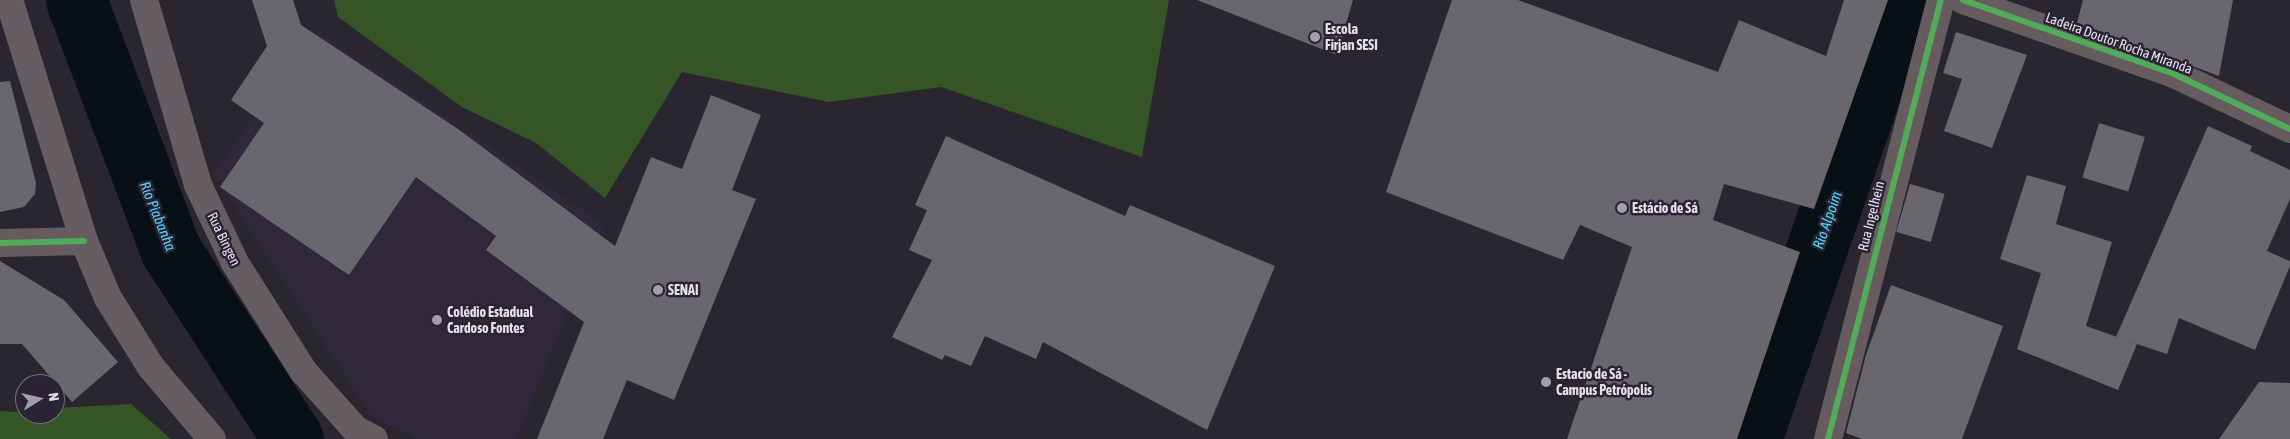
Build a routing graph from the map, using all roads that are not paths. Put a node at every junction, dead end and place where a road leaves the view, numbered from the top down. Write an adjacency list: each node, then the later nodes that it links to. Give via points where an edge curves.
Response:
1 (9, 0): 6 (main road)
2 (144, 0): 9 (main road, Rua Bingen, via 198,185 235,263 304,372 356,430)
3 (1941, 0): 10 (street, Rua Ingelhein)
4 (1963, 0): 5 (street, Ladeira Doutor Rocha Miranda, via 2174,74)
5 (2290, 129)
6 (84, 241): 7 (street); 8 (main road, via 108,298 151,367)
7 (0, 243)
8 (212, 439)
9 (374, 439)
10 (1828, 439)

